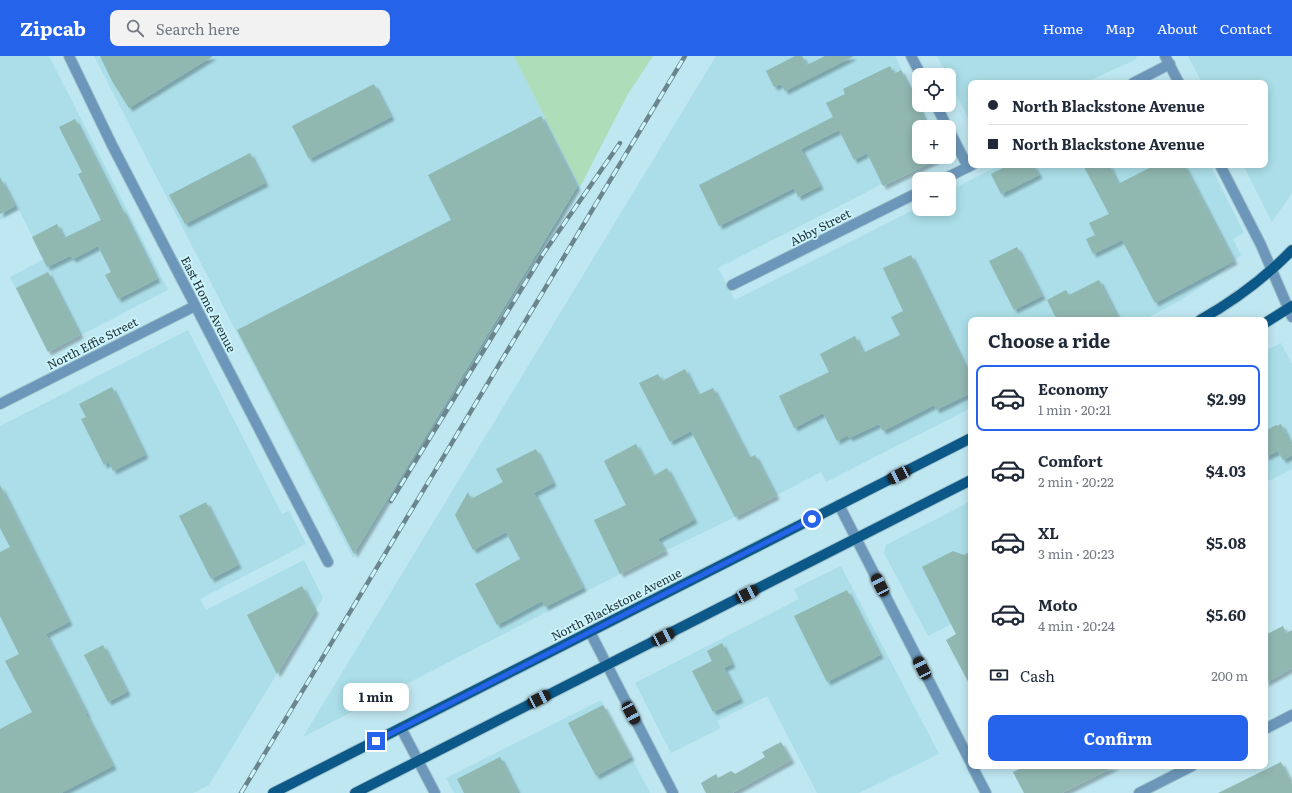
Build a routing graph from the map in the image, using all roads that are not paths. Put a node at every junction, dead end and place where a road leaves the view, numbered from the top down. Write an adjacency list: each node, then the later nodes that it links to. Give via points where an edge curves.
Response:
1 (69, 56): 16 (street, East Home Avenue)
2 (911, 56): 4 (street)
3 (1168, 60): 5 (street); 6 (street)
4 (917, 68)
5 (1138, 80)
6 (1178, 80)
7 (956, 142): 8 (street)
8 (968, 163)
9 (968, 167): 11 (street)
10 (1222, 168): 14 (street)
11 (956, 173)
12 (912, 195): 15 (street, Abby Street)
13 (1292, 250): 14 (main road)
14 (1271, 271): 17 (street); 18 (main road)
15 (732, 285)
16 (195, 306): 20 (street, North Effie Street); 25 (street, East Home Avenue)
17 (1291, 310): 19 (main road)
18 (1205, 317)
19 (1268, 322)
20 (0, 404)
21 (968, 440): 23 (main road, North Blackstone Avenue)
22 (968, 482): 24 (main road)
23 (840, 505): 24 (street); 26 (main road, North Blackstone Avenue)
24 (856, 539): 27 (main road); 31 (street)
25 (328, 562)
26 (590, 632): 27 (street); 30 (main road, North Blackstone Avenue)
27 (607, 665): 32 (main road); 38 (street)
28 (1292, 715): 29 (street)
29 (1268, 727)
30 (401, 728): 32 (street); 35 (main road, North Blackstone Avenue)
31 (968, 757)
32 (418, 760): 36 (main road); 37 (street)
33 (974, 769): 39 (street)
34 (1186, 769): 40 (street)
35 (273, 793)
36 (355, 793)
37 (435, 793)
38 (673, 793)
39 (986, 793)
40 (1139, 793)

